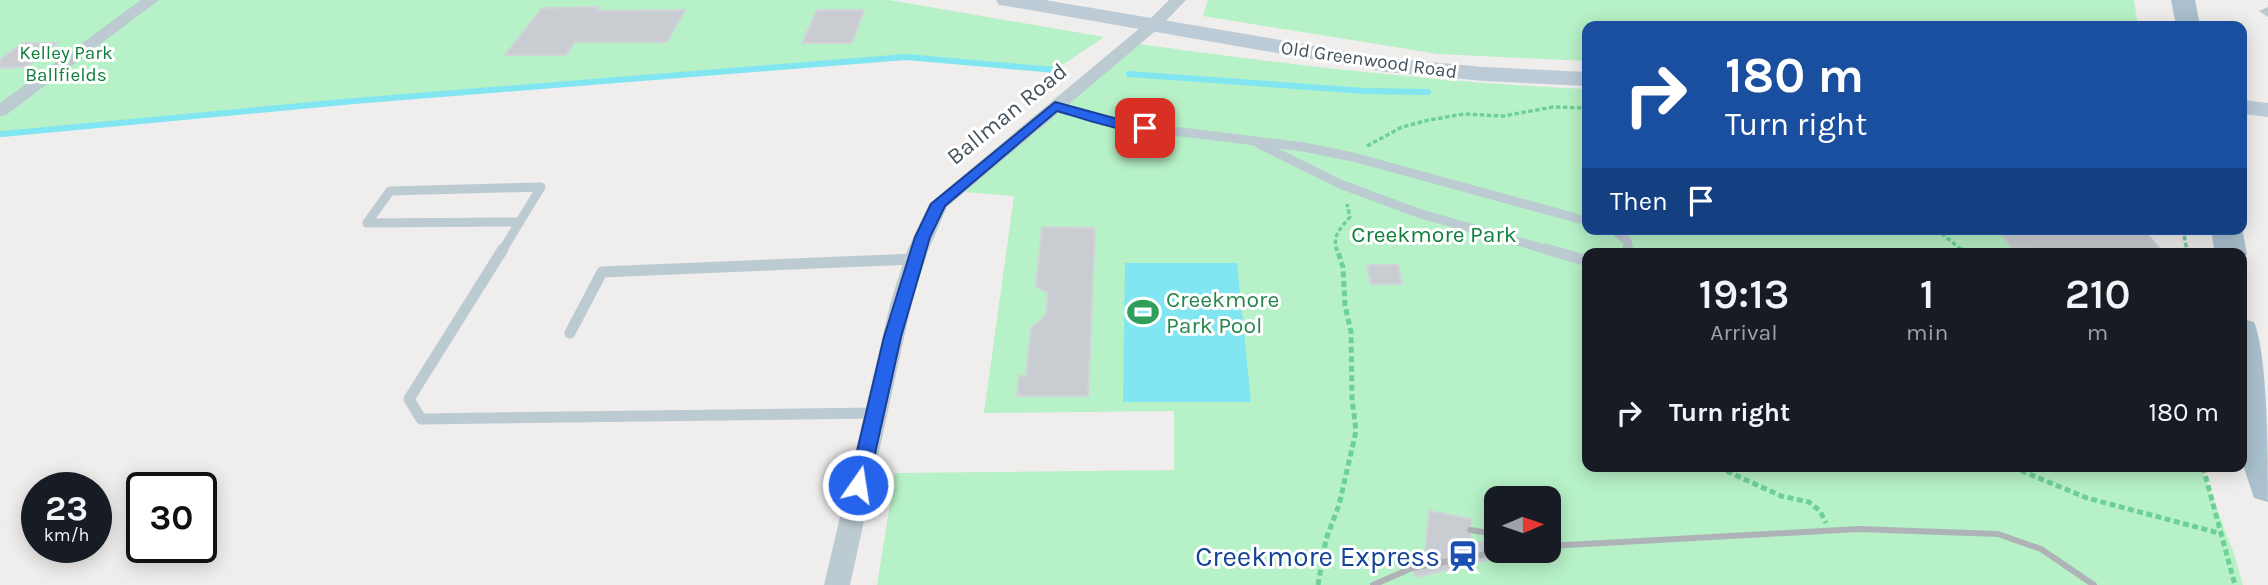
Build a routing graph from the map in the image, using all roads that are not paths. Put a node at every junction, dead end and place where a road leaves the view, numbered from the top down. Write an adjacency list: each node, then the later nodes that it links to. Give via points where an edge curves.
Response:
1 (150, 0): 11 (street)
2 (1007, 0): 6 (main road, Old Greenwood Road)
3 (1178, 0): 6 (street, Ballman Road)
4 (2182, 0): 5 (main road)
5 (2187, 21)
6 (1153, 25): 7 (main road, Old Greenwood Road, via 1386,65); 8 (street, Ballman Road)
7 (1582, 79)
8 (1055, 106): 12 (lane, via 1124,125); 15 (street, Ballman Road, via 939,204)
9 (2247, 108): 10 (main road)
10 (2268, 110)
11 (0, 111)
12 (1251, 140): 13 (lane, via 1353,157); 16 (lane, via 1340,184 1421,214)
13 (1582, 220)
14 (520, 222): 14 (lane, via 541,187 390,191 367,223); 19 (lane, via 409,399 421,419)
15 (915, 259): 17 (lane, via 602,272); 19 (street, Ballman Road)
16 (1582, 260)
17 (570, 333)
18 (2247, 364): 20 (main road)
19 (875, 413): 21 (street, Ballman Road)
20 (2268, 487)
21 (837, 585)

